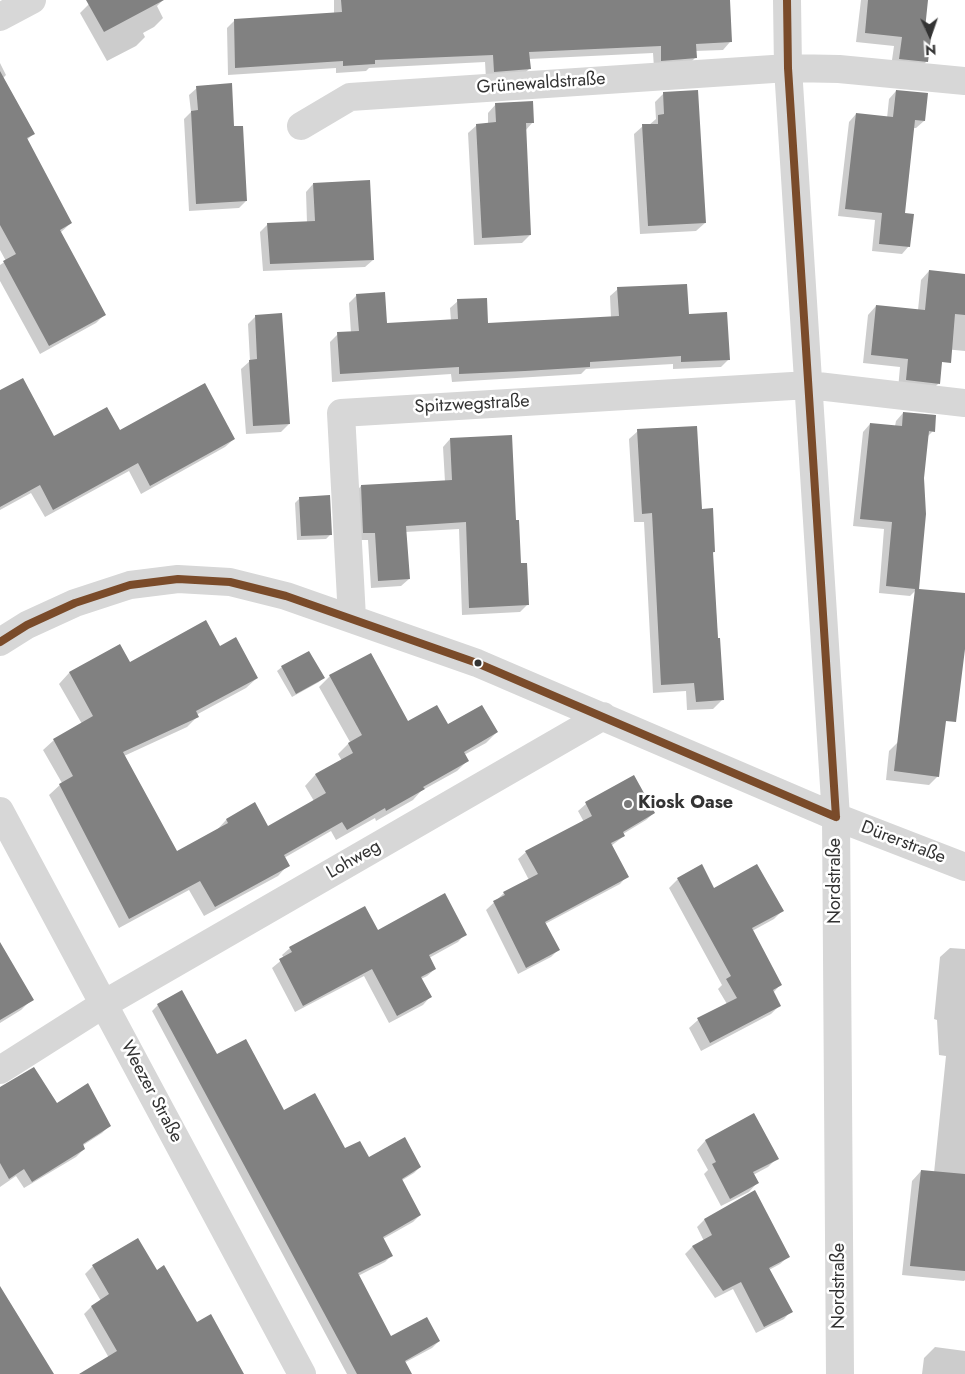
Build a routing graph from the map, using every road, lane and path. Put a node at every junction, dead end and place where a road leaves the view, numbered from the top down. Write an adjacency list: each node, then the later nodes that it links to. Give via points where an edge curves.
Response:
1 (32, 0): 3 (street)
2 (787, 0): 4 (street, Nordstraße)
3 (0, 17)
4 (788, 68): 5 (street, Grünewaldstraße, via 839,69); 6 (street, Grünewaldstraße, via 350,97); 7 (street, Nordstraße)
5 (965, 81)
6 (301, 126)
7 (809, 385): 8 (street, Spitzwegstraße); 9 (street, Spitzwegstraße, via 341,413); 13 (street, Nordstraße)
8 (965, 403)
9 (352, 618): 10 (street, Dürerstraße, via 230,582 178,579 130,585 75,603 27,625); 11 (street, Dürerstraße, via 477,663)
10 (0, 642)
11 (603, 716): 13 (street, Dürerstraße); 15 (street, Lohweg)
12 (0, 811): 15 (street, Weezer Straße)
13 (836, 817): 14 (street, Dürerstraße); 18 (street, Nordstraße)
14 (965, 867)
15 (104, 1004): 16 (street, Lohweg); 17 (street, Weezer Straße)
16 (0, 1070)
17 (302, 1374)
18 (840, 1374)

